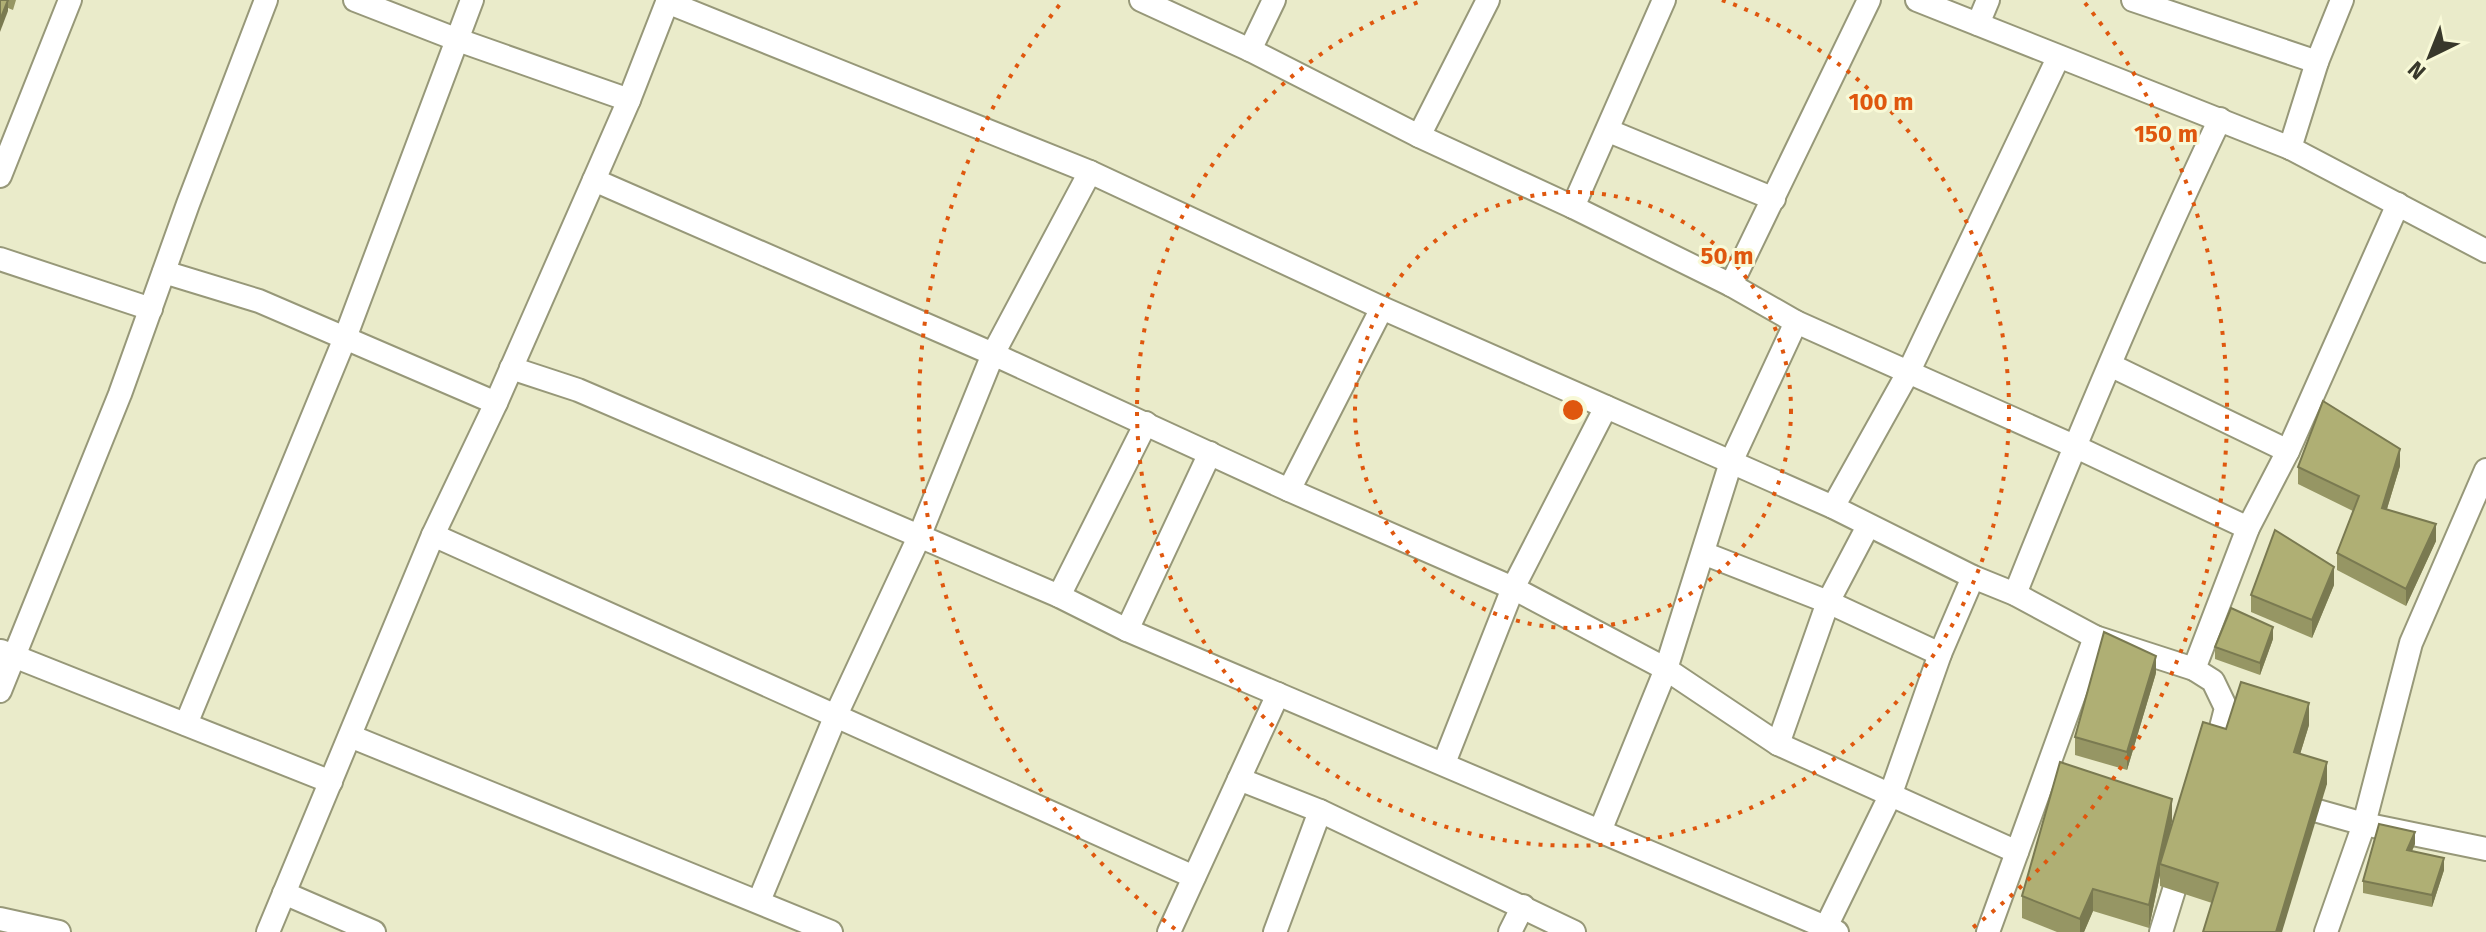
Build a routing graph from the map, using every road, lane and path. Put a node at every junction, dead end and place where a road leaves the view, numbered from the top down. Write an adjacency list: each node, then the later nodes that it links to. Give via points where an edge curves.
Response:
1 (70, 0): 26 (street)
2 (266, 0): 33 (street)
3 (355, 0): 16 (street)
4 (472, 0): 16 (street)
5 (1141, 0): 17 (street)
6 (1274, 0): 17 (street)
7 (1488, 0): 23 (street)
8 (1664, 0): 22 (street)
9 (1869, 0): 28 (street)
10 (1917, 0): 15 (street)
11 (1988, 0): 15 (street)
12 (2133, 0): 19 (street)
13 (2342, 0): 19 (street)
14 (667, 1): 20 (street); 25 (street)
15 (1978, 24): 18 (street)
16 (458, 40): 20 (street); 38 (street)
17 (1250, 50): 23 (street)
18 (2058, 58): 21 (street); 42 (street)
19 (2317, 62): 24 (street)
20 (629, 100): 27 (street)
21 (2220, 119): 24 (street); 40 (street)
22 (1609, 131): 28 (street); 30 (street)
23 (1419, 136): 30 (street)
24 (2290, 148): 29 (street)
25 (1090, 172): 35 (street); 39 (street)
26 (0, 176)
27 (594, 180): 39 (street); 41 (street)
28 (1774, 199): 34 (street)
29 (2398, 204): 31 (street); 47 (street)
30 (1573, 207): 34 (street)
31 (2486, 251)
32 (0, 259): 36 (street)
33 (164, 272): 36 (street); 38 (street, via 259,301)
34 (1731, 285): 37 (street)
35 (1382, 308): 44 (street); 51 (street)
36 (151, 309): 65 (street, via 120,394)
37 (1796, 322): 42 (street); 49 (street)
38 (345, 338): 43 (street); 72 (street)
39 (993, 354): 45 (street); 56 (street)
40 (2110, 365): 46 (street); 47 (street)
41 (511, 368): 43 (street); 56 (street, via 578,390)
42 (1909, 371): 46 (street); 52 (street)
43 (496, 403): 55 (street)
44 (1606, 407): 49 (street); 59 (street)
45 (1146, 423): 48 (street); 61 (street)
46 (2074, 446): 54 (street); 60 (street)
47 (2288, 451): 54 (street)
48 (1210, 453): 51 (street); 63 (street)
49 (1731, 462): 52 (street); 57 (street)
50 (2486, 470): 82 (street, via 2411,643)
51 (1289, 490): 59 (street)
52 (1833, 507): 53 (street)
53 (1868, 526): 58 (street); 62 (street)
54 (2248, 528): 68 (street)
55 (433, 535): 71 (street); 73 (street)
56 (919, 537): 61 (street); 71 (street)
57 (1703, 553): 62 (street); 67 (street)
58 (1973, 577): 60 (street); 66 (street)
59 (1513, 588): 67 (street); 75 (street)
60 (2015, 594): 64 (street)
61 (1059, 596): 63 (street)
62 (1828, 602): 66 (street); 74 (street)
63 (1127, 630): 70 (street)
64 (2095, 637): 68 (street); 86 (street, via 2054,773)
65 (6, 652): 69 (street); 72 (street)
66 (1940, 654): 79 (street)
67 (1666, 669): 74 (street); 83 (street)
68 (2194, 669): 77 (street, via 2213,681 2226,708)
69 (0, 691)
70 (1278, 694): 75 (street); 76 (street)
71 (836, 715): 87 (street); 89 (street)
72 (186, 724): 78 (street)
73 (350, 736): 78 (street); 89 (street)
74 (1778, 744): 79 (street)
75 (1444, 763): 83 (street)
76 (1239, 779): 81 (street); 87 (street)
77 (2207, 781)
78 (331, 782): 88 (street)
79 (1890, 796): 86 (street); 92 (street)
80 (2278, 800): 82 (street)
81 (1320, 811): 90 (street); 98 (street)
82 (2364, 824): 85 (street); 103 (street)
83 (1600, 831): 92 (street)
84 (2187, 846): 102 (street)
85 (2486, 849)
86 (2017, 852): 101 (street)
87 (1194, 877): 93 (street)
88 (284, 893): 95 (street); 96 (street)
89 (759, 901): 97 (street)
90 (1523, 906): 99 (street); 100 (street)
91 (0, 919): 94 (street)
92 (1832, 929)
93 (1177, 930)
94 (59, 932)
95 (268, 932)
96 (374, 932)
97 (831, 932)
98 (1275, 932)
99 (1510, 932)
100 (1574, 932)
101 (1988, 932)
102 (2161, 932)
103 (2326, 932)

